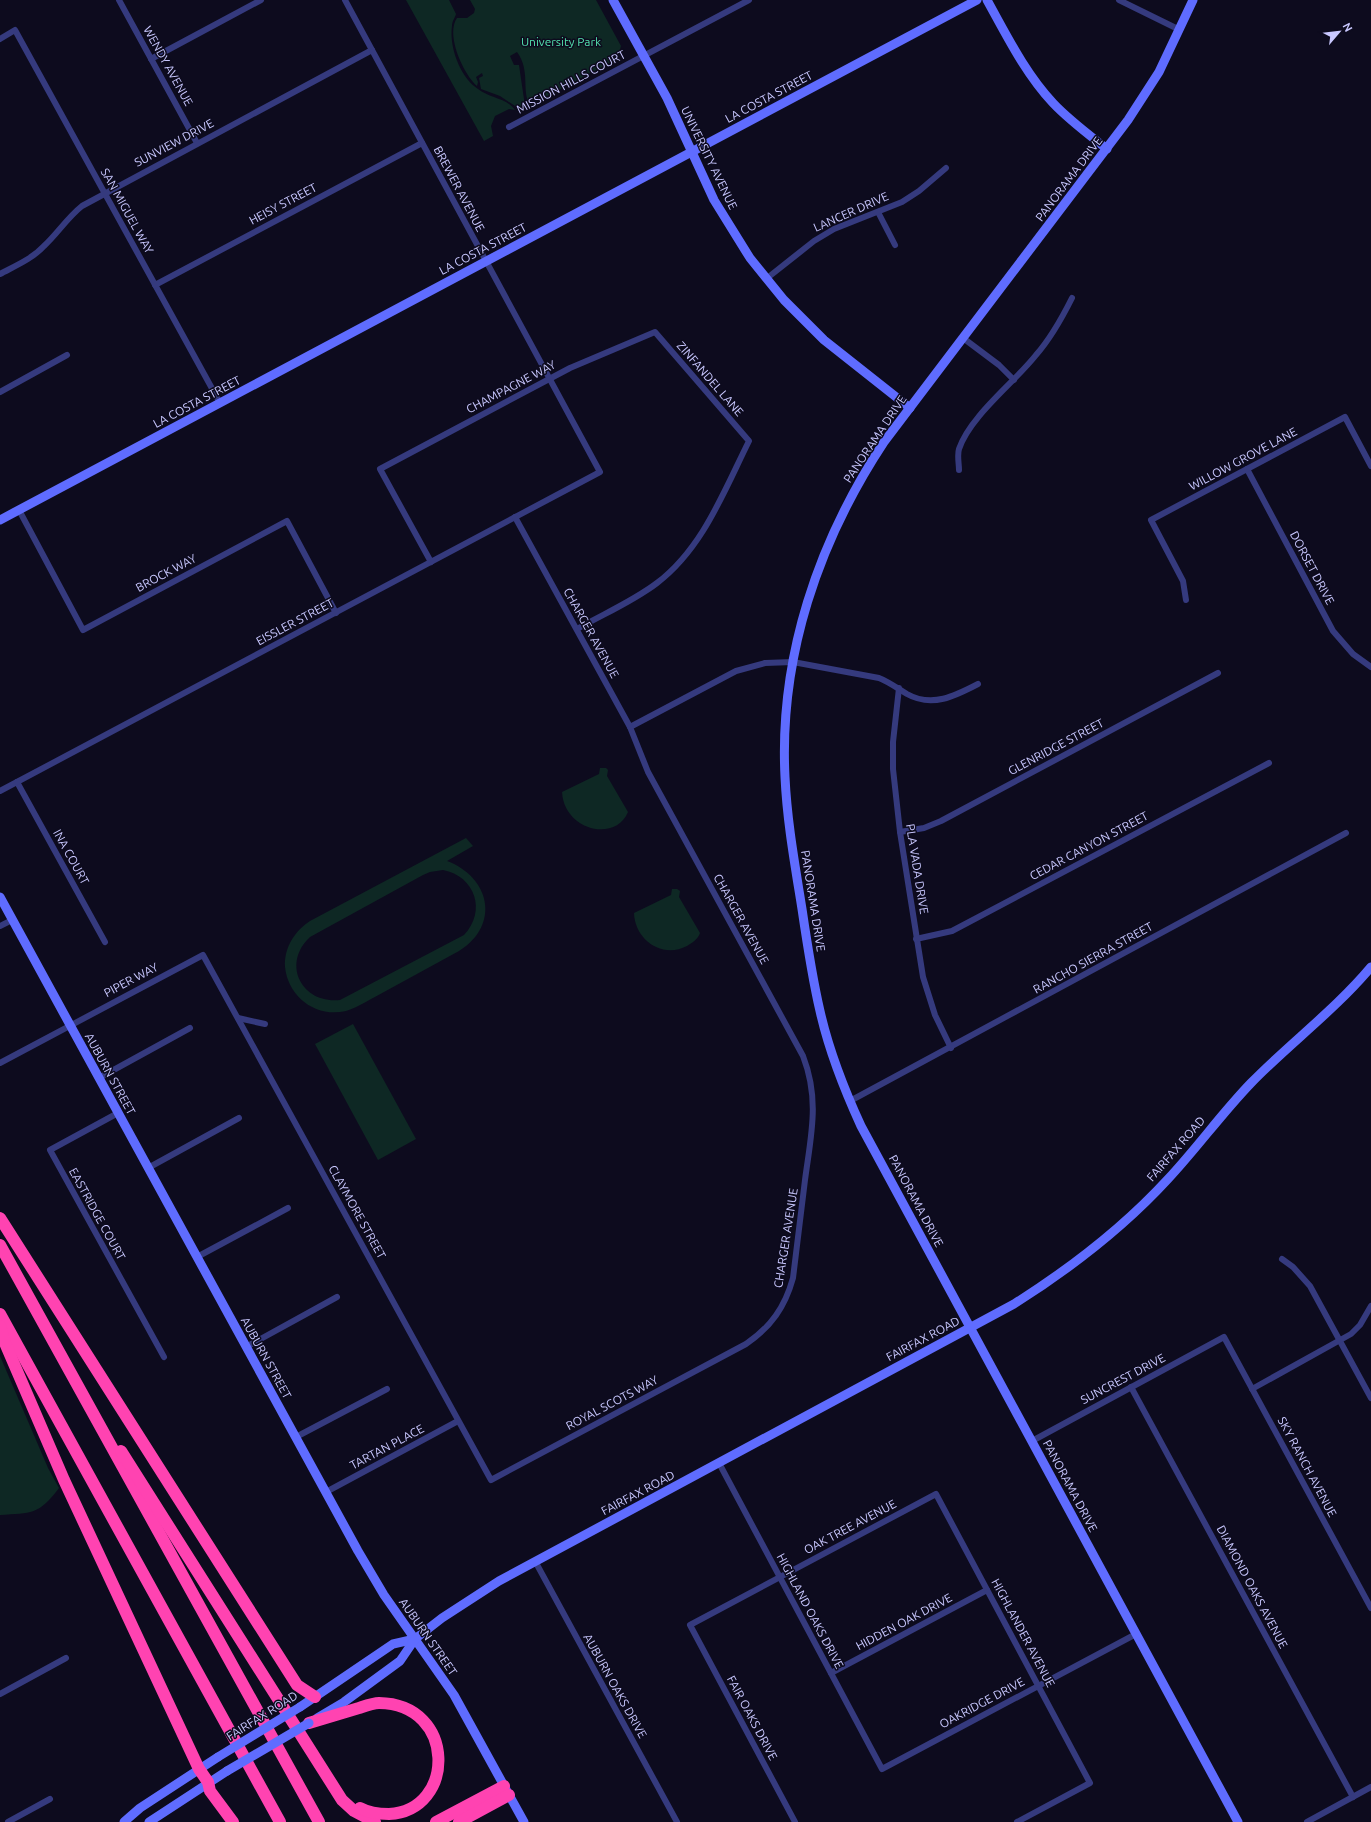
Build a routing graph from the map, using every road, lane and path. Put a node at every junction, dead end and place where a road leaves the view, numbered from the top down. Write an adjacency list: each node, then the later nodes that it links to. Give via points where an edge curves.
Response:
1 (118, 0): 15 (street, WENDY AVENUE)
2 (261, 0): 15 (street)
3 (345, 0): 13 (street, BREWER AVENUE)
4 (613, 0): 14 (street, UNIVERSITY AVENUE)
5 (749, 0): 10 (street, MISSION HILLS COURT)
6 (977, 0): 20 (street, LA COSTA STREET)
7 (987, 0): 19 (street, via 1018,56 1040,88 1066,116)
8 (1119, 0): 11 (street)
9 (1193, 0): 11 (street, PANORAMA DRIVE)
10 (738, 2): 14 (street, MISSION HILLS COURT)
11 (1180, 30): 19 (street, PANORAMA DRIVE, via 1159,72)
12 (0, 39): 22 (street, SAN MIGUEL WAY, via 16,30)
13 (372, 50): 17 (street, BREWER AVENUE); 18 (street, SUNVIEW DRIVE)
14 (644, 56): 16 (street, MISSION HILLS COURT); 20 (street, UNIVERSITY AVENUE, via 667,98)
15 (151, 59): 18 (street, WENDY AVENUE)
16 (509, 127)
17 (422, 143): 25 (street, BREWER AVENUE); 28 (street, HEISY STREET)
18 (197, 144): 22 (street, SUNVIEW DRIVE)
19 (1107, 149): 31 (street, PANORAMA DRIVE)
20 (691, 152): 25 (street, LA COSTA STREET); 27 (street, UNIVERSITY AVENUE, via 729,226)
21 (946, 168): 23 (street, LANCER DRIVE, via 902,202)
22 (104, 193): 26 (street, SUNVIEW DRIVE, via 71,214 43,248 33,256); 28 (street, SAN MIGUEL WAY)
23 (878, 212): 24 (street); 27 (street, LANCER DRIVE, via 827,233)
24 (894, 245)
25 (485, 262): 33 (street, BREWER AVENUE); 36 (street, LA COSTA STREET)
26 (0, 274)
27 (766, 279): 37 (street, UNIVERSITY AVENUE, via 824,340)
28 (155, 285): 36 (street, SAN MIGUEL WAY)
29 (1072, 298): 34 (street, via 1049,338)
30 (655, 332): 33 (street, CHAMPAGNE WAY); 48 (street, ZINFANDEL LANE, via 749,441 706,527 684,558 661,580 641,594)
31 (963, 338): 34 (street); 37 (street, PANORAMA DRIVE)
32 (67, 355): 35 (street)
33 (549, 379): 41 (street, BREWER AVENUE); 45 (street, CHAMPAGNE WAY, via 380,469)
34 (1014, 380): 40 (street, via 989,405 968,433 958,450)
35 (0, 392)
36 (220, 403): 42 (street, LA COSTA STREET)
37 (910, 408): 49 (street, PANORAMA DRIVE, via 868,466 834,529 806,604)
38 (1371, 466): 39 (street, WILLOW GROVE LANE, via 1344,417)
39 (1247, 469): 46 (street, WILLOW GROVE LANE, via 1151,520 1183,581); 50 (street, DORSET DRIVE, via 1333,631 1353,654)
40 (959, 470)
41 (600, 472): 43 (street, EISSLER STREET)
42 (19, 510): 44 (street, LA COSTA STREET); 47 (street, BROCK WAY, via 83,630 287,521)
43 (515, 517): 45 (street, EISSLER STREET); 48 (street, CHARGER AVENUE)
44 (0, 520)
45 (431, 562): 47 (street, EISSLER STREET)
46 (1186, 600)
47 (336, 613): 56 (street, EISSLER STREET)
48 (576, 629): 54 (street, CHARGER AVENUE)
49 (793, 662): 53 (street, via 879,678); 54 (street, via 765,663 736,671); 74 (street, PANORAMA DRIVE, via 784,747 791,839 820,1013)
50 (1371, 667)
51 (1218, 673): 58 (street, GLENRIDGE STREET, via 941,822)
52 (978, 684): 53 (street, via 938,701 917,698)
53 (899, 688): 58 (street, PLA VADA DRIVE, via 893,769)
54 (630, 727): 91 (street, CHARGER AVENUE, via 648,772 803,1056 812,1087 813,1115 790,1291 768,1327)
55 (1269, 763): 63 (street, CEDAR CANYON STREET, via 952,931)
56 (17, 782): 57 (street, EISSLER STREET); 64 (street, INA COURT)
57 (0, 791)
58 (900, 832): 63 (street, PLA VADA DRIVE)
59 (1346, 833): 71 (street, RANCHO SIERRA STREET)
60 (0, 897): 61 (street, AUBURN STREET)
61 (12, 920): 62 (street); 69 (street, AUBURN STREET)
62 (0, 926)
63 (916, 939): 71 (street, PLA VADA DRIVE, via 927,995)
64 (105, 942)
65 (203, 955): 67 (street, CLAYMORE STREET); 69 (street, PIPER WAY)
66 (1371, 967): 87 (street, FAIRFAX ROAD, via 1338,1003 1236,1098 1169,1178 1122,1225 1041,1287)
67 (238, 1018): 68 (street); 98 (street, CLAYMORE STREET)
68 (265, 1024)
69 (70, 1025): 72 (street, PIPER WAY); 73 (street, AUBURN STREET)
70 (190, 1028): 73 (street)
71 (951, 1048): 74 (street, RANCHO SIERRA STREET)
72 (0, 1063)
73 (99, 1078): 75 (street, AUBURN STREET)
74 (850, 1101): 87 (street, PANORAMA DRIVE)
75 (118, 1113): 77 (street, AUBURN STREET); 93 (street, EASTRIDGE COURT, via 50,1150)
76 (239, 1118): 77 (street)
77 (148, 1168): 81 (street, AUBURN STREET)
78 (288, 1208): 81 (street)
79 (0, 1218): 116 (highway, via 297,1685)
80 (0, 1245): 88 (highway)
81 (197, 1257): 92 (street, AUBURN STREET)
82 (1282, 1259): 90 (street, via 1310,1286)
83 (337, 1297): 92 (street)
84 (1371, 1306): 90 (street, via 1360,1325)
85 (0, 1314): 130 (highway)
86 (0, 1326): 118 (highway, via 64,1480)
87 (970, 1328): 100 (street, PANORAMA DRIVE); 101 (street, FAIRFAX ROAD)
88 (46, 1331): 121 (highway); 131 (highway)
89 (1224, 1337): 94 (street, SUNCREST DRIVE); 95 (street, SKY RANCH AVENUE)
90 (1340, 1341): 95 (street); 97 (street)
91 (743, 1346): 102 (street, ROYAL SCOTS WAY)
92 (246, 1347): 99 (street, AUBURN STREET)
93 (164, 1357)
94 (1131, 1387): 100 (street, SUNCREST DRIVE); 124 (street, DIAMOND OAKS AVENUE)
95 (1252, 1388): 108 (street, SKY RANCH AVENUE)
96 (387, 1389): 99 (street)
97 (1371, 1398)
98 (458, 1421): 102 (street, CLAYMORE STREET); 103 (street, TARTAN PLACE)
99 (296, 1437): 103 (street, AUBURN STREET)
100 (1032, 1441): 110 (street, PANORAMA DRIVE)
101 (719, 1463): 105 (street, FAIRFAX ROAD); 106 (street, HIGHLAND OAKS DRIVE)
102 (491, 1480)
103 (326, 1492): 111 (street, AUBURN STREET, via 384,1595)
104 (936, 1494): 106 (street, OAK TREE AVENUE); 107 (street, HIGHLANDER AVENUE)
105 (535, 1561): 111 (street, FAIRFAX ROAD, via 470,1598); 136 (street, AUBURN OAKS DRIVE)
106 (780, 1577): 109 (street, OAK TREE AVENUE); 113 (street, HIGHLAND OAKS DRIVE)
107 (987, 1590): 113 (street, HIDDEN OAK DRIVE); 114 (street, HIGHLANDER AVENUE)
108 (1371, 1608)
109 (690, 1625): 137 (street, FAIR OAKS DRIVE)
110 (1136, 1634): 114 (street, OAKRIDGE DRIVE); 139 (street, PANORAMA DRIVE)
111 (415, 1639): 116 (street, FAIRFAX ROAD, via 393,1644); 117 (street, FAIRFAX ROAD, via 400,1661 344,1702); 123 (street, AUBURN STREET, via 454,1695)
112 (66, 1658): 115 (street)
113 (830, 1673): 119 (street, HIGHLAND OAKS DRIVE)
114 (1038, 1686): 119 (street, OAKRIDGE DRIVE); 138 (street, HIGHLANDER AVENUE, via 1090,1783)
115 (0, 1694)
116 (315, 1697): 118 (street, FAIRFAX ROAD, bridge)
117 (309, 1723): 120 (street, FAIRFAX ROAD, bridge); 121 (highway, via 378,1703 403,1707 420,1716 437,1742 440,1760 437,1776 430,1790 420,1802 396,1814 380,1814 365,1810)
118 (199, 1769): 120 (highway); 127 (street, FAIRFAX ROAD, via 140,1808)
119 (882, 1769)
120 (208, 1782): 128 (street, FAIRFAX ROAD); 129 (highway, via 210,1791)
121 (330, 1783): 132 (highway, via 354,1811)
122 (1371, 1788): 124 (street)
123 (507, 1790): 133 (highway); 134 (highway); 135 (street, AUBURN STREET)
124 (1353, 1797): 140 (street)
125 (50, 1799): 126 (street)
126 (8, 1822)
127 (124, 1822)
128 (150, 1822)
129 (233, 1822)
130 (280, 1822)
131 (319, 1822)
132 (375, 1822)
133 (436, 1822)
134 (459, 1822)
135 (524, 1822)
136 (677, 1822)
137 (795, 1822)
138 (1017, 1822)
139 (1238, 1822)
140 (1307, 1822)

